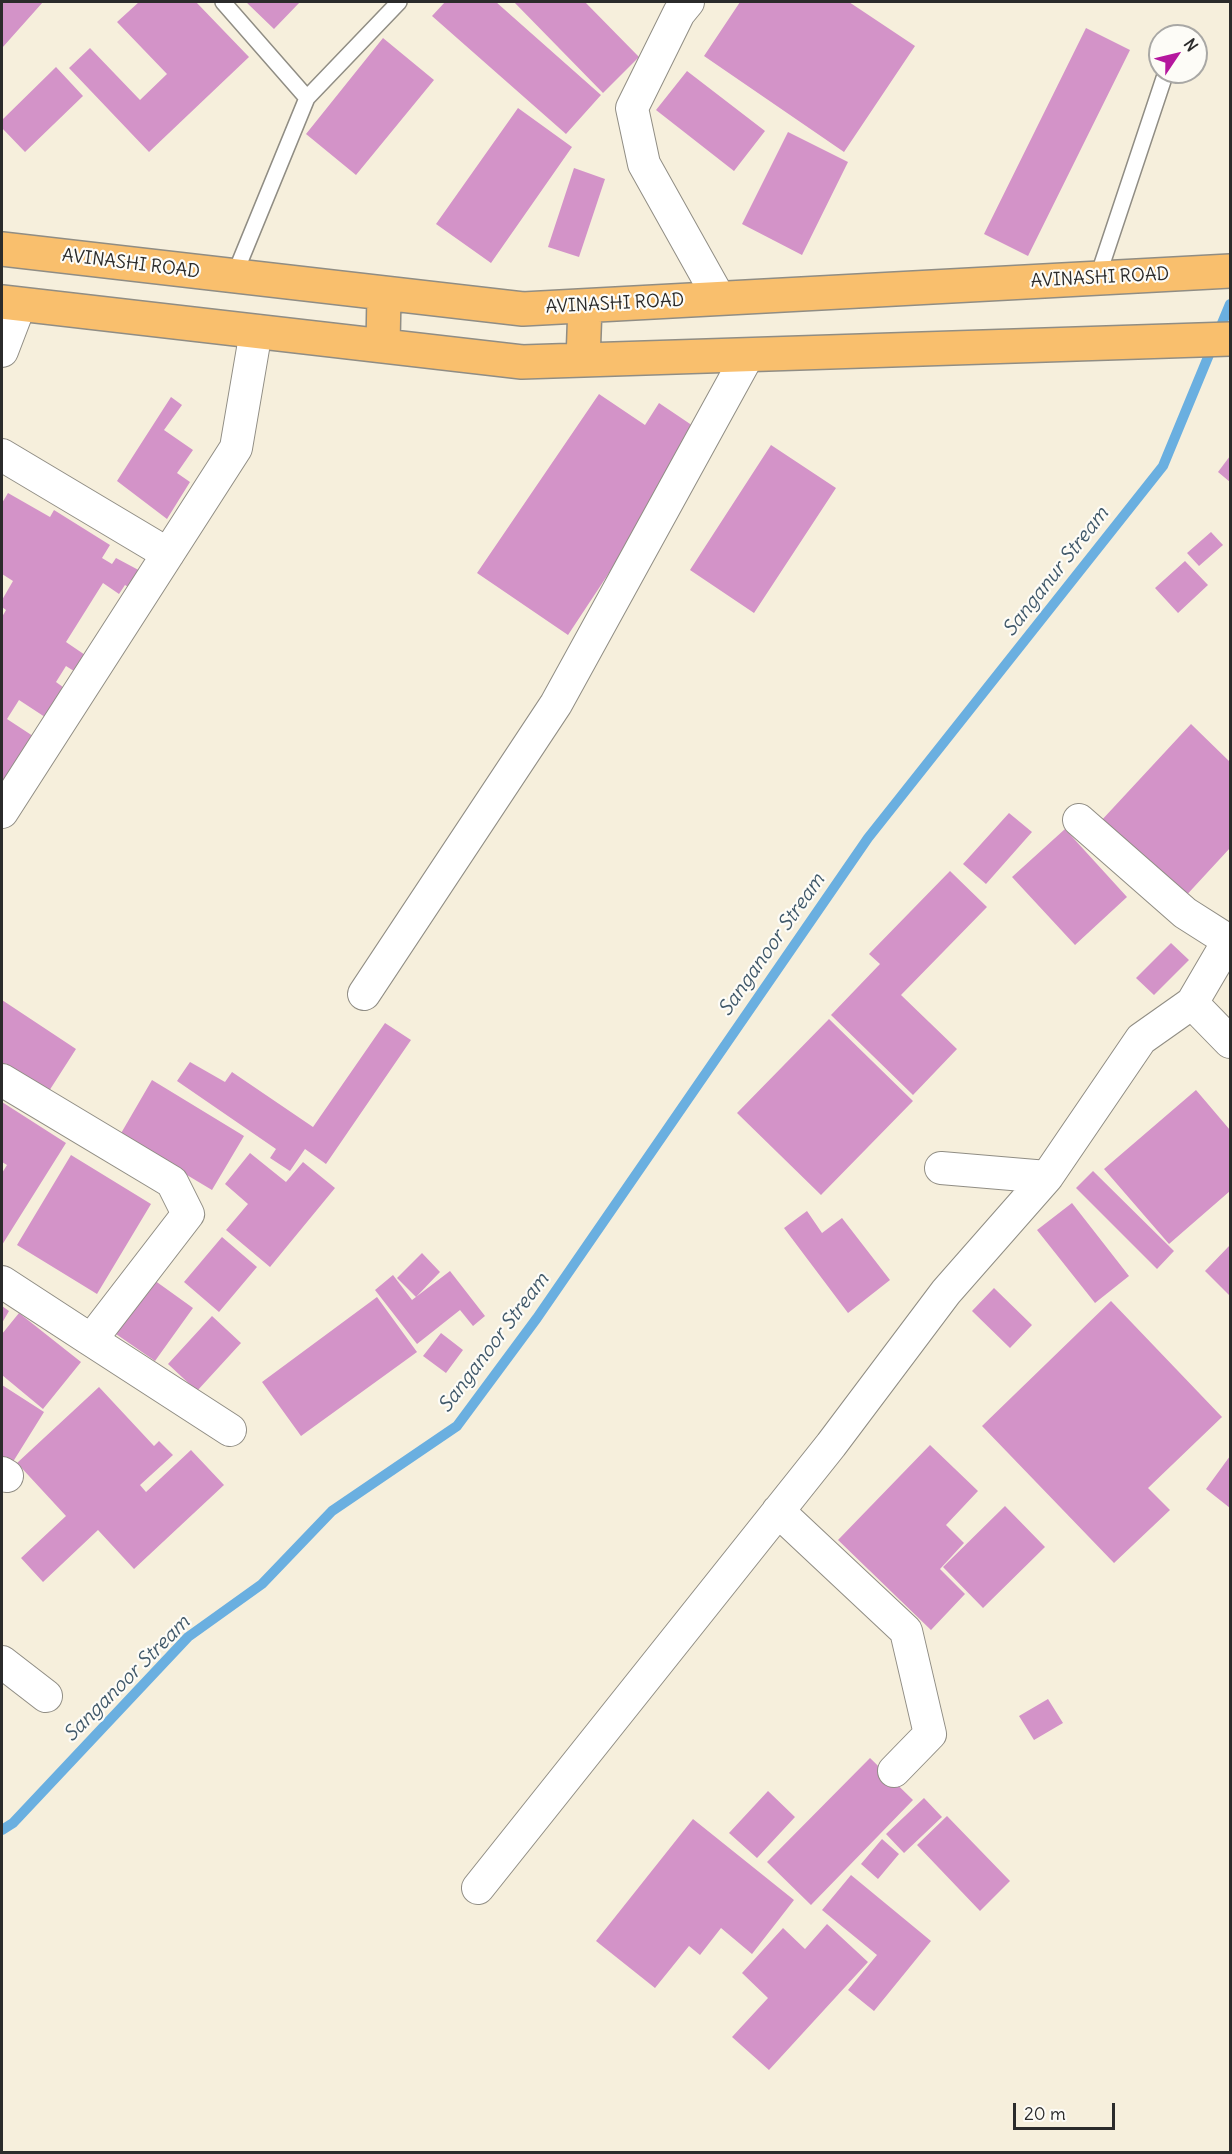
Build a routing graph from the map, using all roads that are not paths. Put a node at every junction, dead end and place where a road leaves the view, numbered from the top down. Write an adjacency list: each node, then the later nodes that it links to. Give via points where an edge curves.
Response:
1 (223, 2): 5 (lane)
2 (399, 2): 5 (lane)
3 (688, 2): 11 (street, via 632,108 644,164)
4 (1162, 84): 9 (lane)
5 (307, 98): 8 (lane)
6 (2, 249): 8 (main road, AVINASHI ROAD)
7 (1230, 271): 9 (main road, AVINASHI ROAD)
8 (234, 276): 10 (main road, AVINASHI ROAD)
9 (1097, 279): 11 (main road, AVINASHI ROAD)
10 (384, 293): 13 (main road, AVINASHI ROAD, via 523,309); 16 (main road)
11 (719, 298): 13 (main road, AVINASHI ROAD)
12 (11, 303): 14 (main road); 17 (street)
13 (585, 306): 19 (main road)
14 (256, 331): 16 (main road); 21 (street, via 236,448)
15 (1230, 339): 18 (main road)
16 (382, 346): 19 (main road, via 522,362)
17 (2, 351)
18 (748, 355): 19 (main road); 25 (street, via 556,704)
19 (583, 360)
20 (2, 456): 21 (street)
21 (168, 555): 22 (street)
22 (2, 812)
23 (1079, 820): 24 (street, via 1185,913)
24 (1230, 940): 26 (street)
25 (364, 994)
26 (1192, 1003): 27 (street); 30 (street, via 1141,1039)
27 (1230, 1041)
28 (2, 1080): 32 (street, via 172,1182 188,1214)
29 (941, 1168): 30 (street)
30 (1047, 1177): 34 (street, via 946,1292)
31 (2, 1282): 32 (street)
32 (91, 1340): 33 (street)
33 (230, 1430)
34 (778, 1510): 37 (street, via 906,1630 930,1734); 38 (street)
35 (2, 1662): 36 (street)
36 (46, 1696)
37 (894, 1771)
38 (478, 1888)

